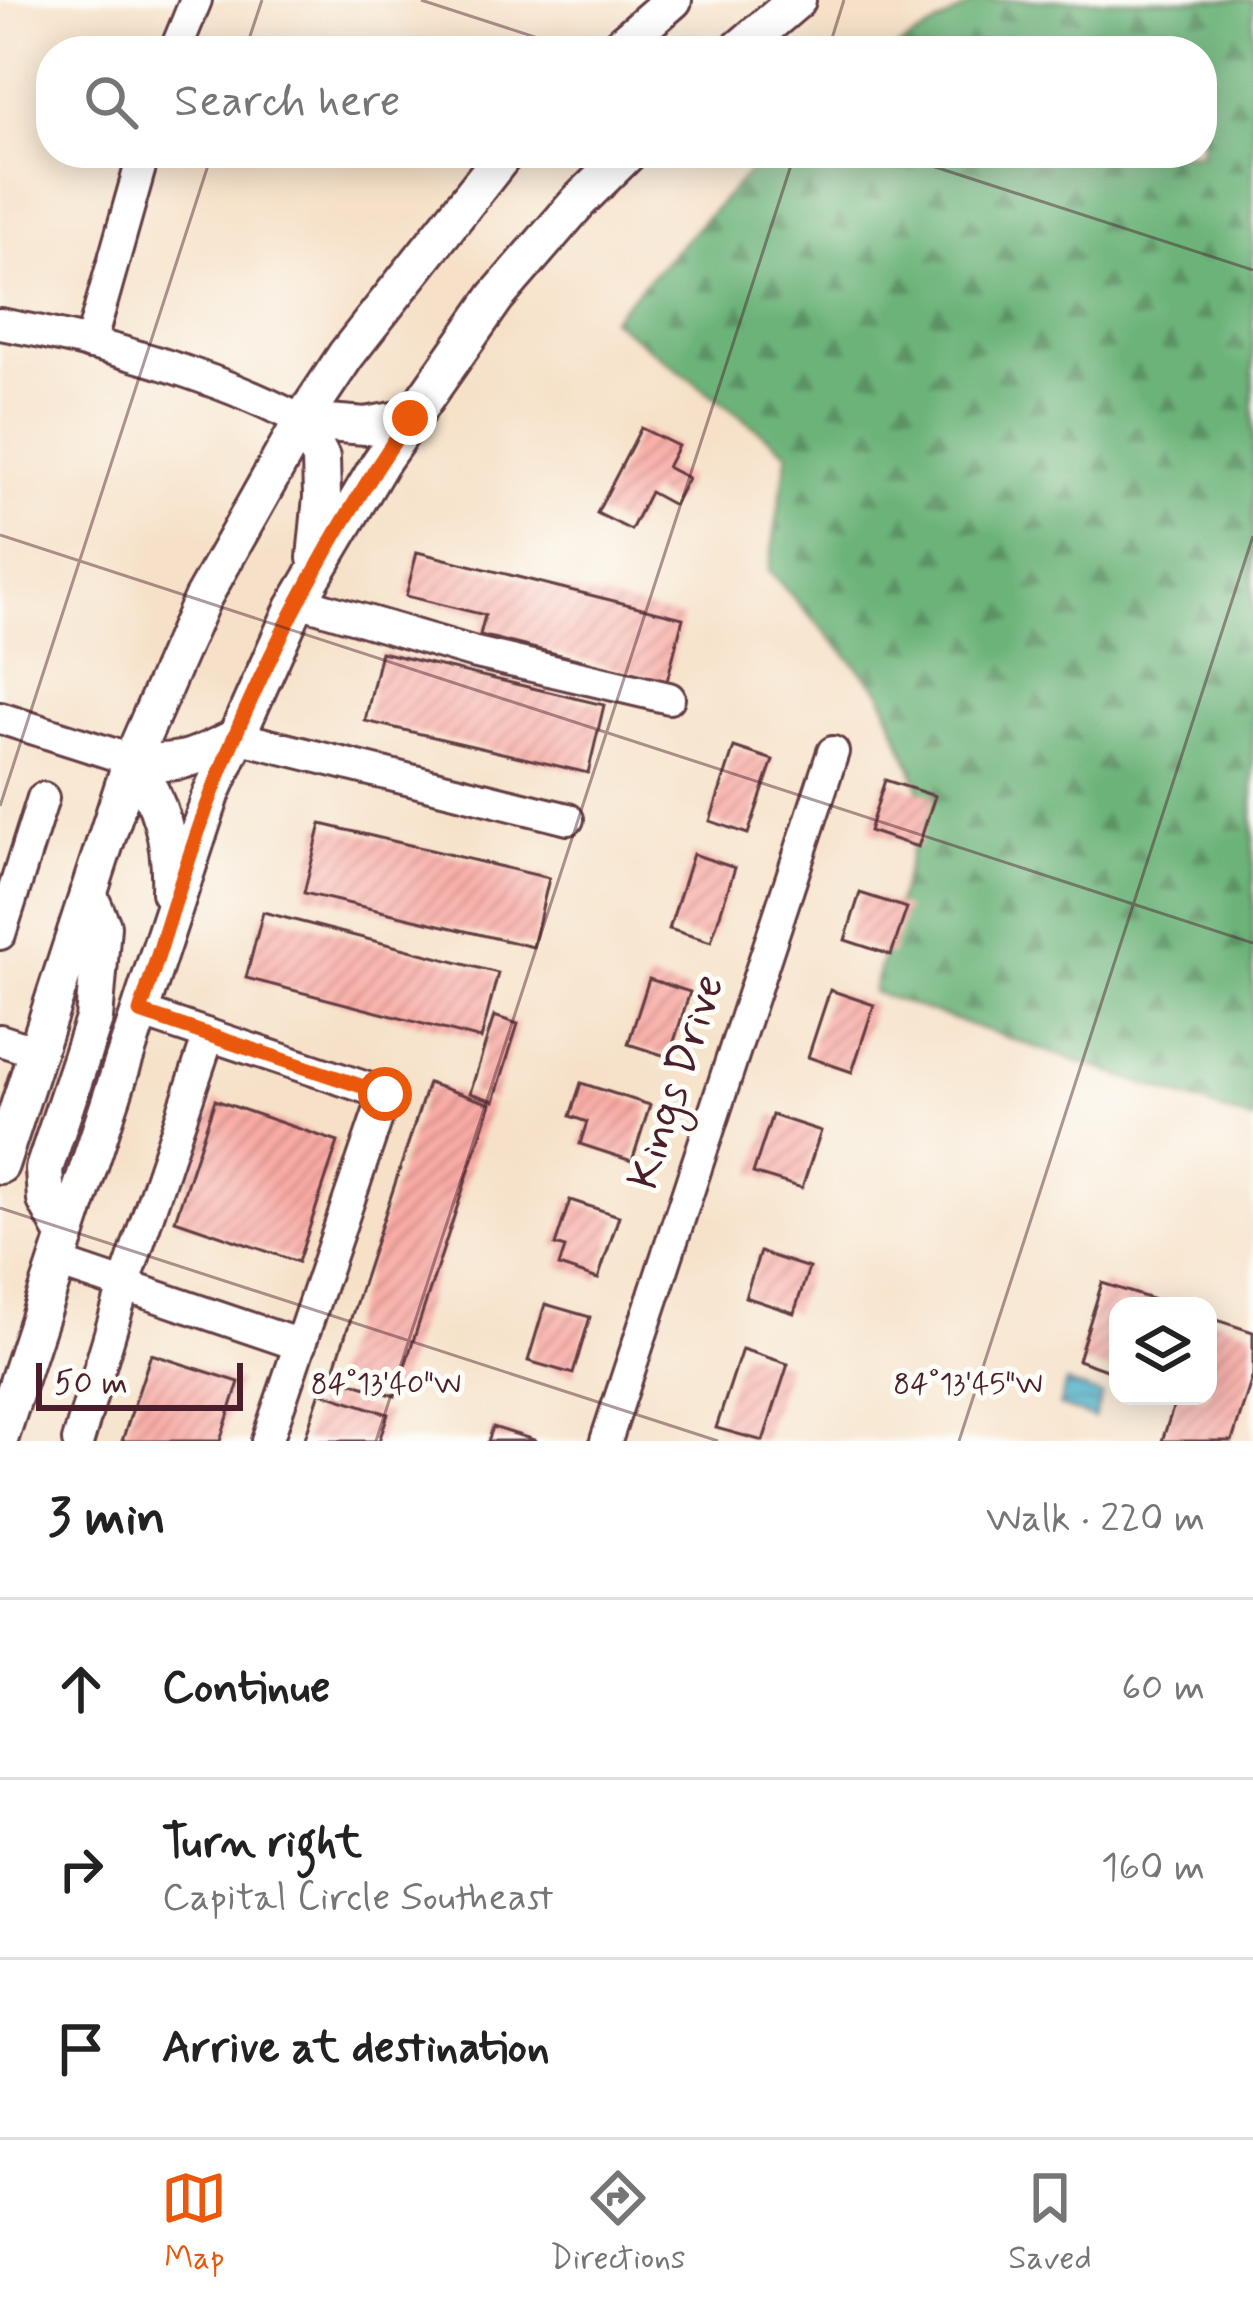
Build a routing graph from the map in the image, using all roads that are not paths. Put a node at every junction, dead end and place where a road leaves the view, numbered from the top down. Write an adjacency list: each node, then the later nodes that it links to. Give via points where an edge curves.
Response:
1 (196, 0): 4 (street)
2 (673, 0): 5 (main road)
3 (797, 0): 6 (main road)
4 (182, 36)
5 (631, 36)
6 (755, 36)
7 (140, 168): 11 (street)
8 (493, 168): 13 (main road)
9 (613, 168): 12 (main road, via 496,297)
10 (0, 324): 11 (street)
11 (90, 344): 13 (street, via 258,397)
12 (410, 418): 13 (main road, via 366,426); 14 (main road)
13 (302, 421): 14 (main road, via 321,458 322,497); 19 (main road, via 202,599)
14 (306, 587): 15 (street, via 472,652); 17 (main road)
15 (669, 698)
16 (0, 718): 19 (street)
17 (237, 737): 19 (main road, via 188,761); 21 (street); 23 (main road)
18 (833, 752): 36 (street, Kings Drive)
19 (132, 760): 22 (main road); 23 (main road, via 166,824)
20 (44, 798): 24 (street)
21 (568, 819)
22 (88, 895): 28 (main road); 30 (main road, via 102,926 94,1019 44,1169)
23 (168, 926): 25 (main road)
24 (0, 934)
25 (140, 1012): 26 (street); 30 (main road)
26 (209, 1035): 31 (street); 32 (street, via 385,1094)
27 (0, 1040): 28 (street)
28 (37, 1052): 29 (main road)
29 (0, 1165)
30 (62, 1250): 31 (street); 33 (main road)
31 (124, 1286): 32 (street); 34 (street)
32 (300, 1345): 35 (street)
33 (0, 1437)
34 (78, 1441)
35 (267, 1441)
36 (606, 1441)

